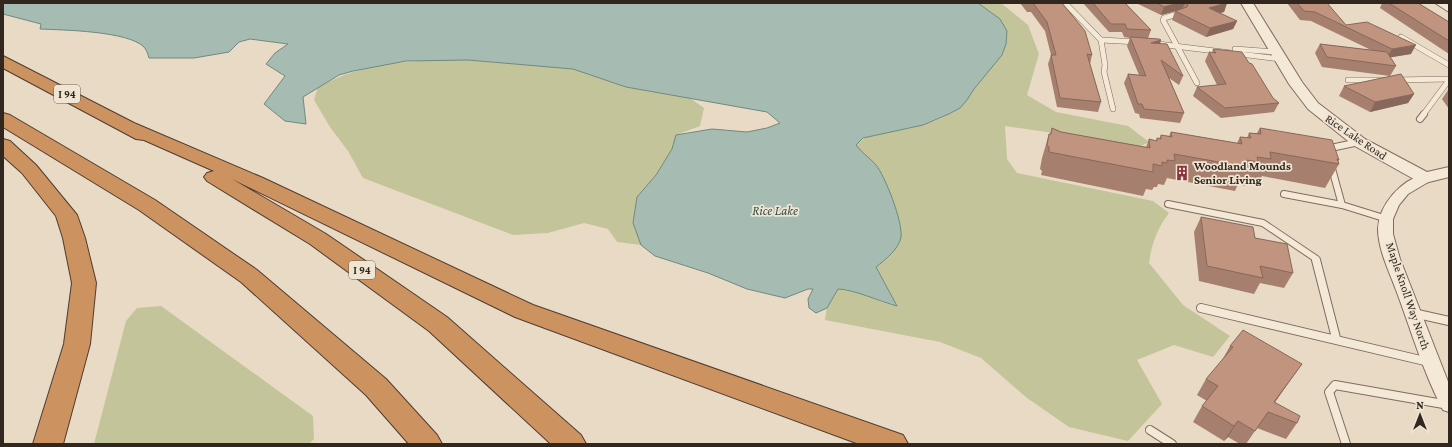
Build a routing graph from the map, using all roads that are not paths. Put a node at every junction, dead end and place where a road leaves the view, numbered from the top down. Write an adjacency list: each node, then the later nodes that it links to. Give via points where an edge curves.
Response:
1 (1065, 3): 7 (lane)
2 (1247, 3): 9 (street, Rice Lake Road)
3 (1440, 3): 4 (street)
4 (1449, 9)
5 (1181, 13): 8 (lane, via 1163,20)
6 (1400, 36): 11 (lane)
7 (1101, 40): 8 (lane); 15 (lane, via 1104,72)
8 (1178, 45): 9 (lane, via 1237,54); 14 (lane)
9 (1279, 56): 19 (street, Rice Lake Road, via 1304,97 1324,117)
10 (3, 61): 18 (highway, I 94)
11 (1449, 66)
12 (1449, 79): 13 (lane); 17 (lane)
13 (1348, 80)
14 (1197, 84)
15 (1114, 109)
16 (3, 119): 35 (highway, via 147,205 249,276 376,387)
17 (1420, 119)
18 (132, 128): 36 (highway, I 94, via 318,239 438,324); 37 (highway, via 256,182 524,311)
19 (1359, 142): 22 (street, Rice Lake Road); 25 (lane, via 1322,150 1328,157)
20 (3, 145): 34 (highway, via 29,169 66,215 84,283 77,344)
21 (1449, 172): 22 (street, Maple Knoll Way North)
22 (1425, 178): 26 (street, Maple Knoll Way North, via 1412,184 1396,198)
23 (1284, 194): 25 (lane)
24 (1168, 204): 30 (lane, via 1263,223 1315,258)
25 (1342, 205): 26 (lane)
26 (1387, 219): 28 (street, Maple Knoll Way North, via 1385,227 1388,244)
27 (1201, 308): 30 (lane)
28 (1412, 313): 29 (lane); 31 (street, Maple Knoll Way North)
29 (1449, 322)
30 (1336, 338): 31 (lane)
31 (1431, 362): 32 (street, Maple Knoll Way North)
32 (1449, 405): 39 (lane, via 1334,385 1329,392)
33 (1150, 430): 38 (lane)
34 (48, 444)
35 (427, 444)
36 (570, 444)
37 (893, 444)
38 (1172, 444)
39 (1346, 444)

